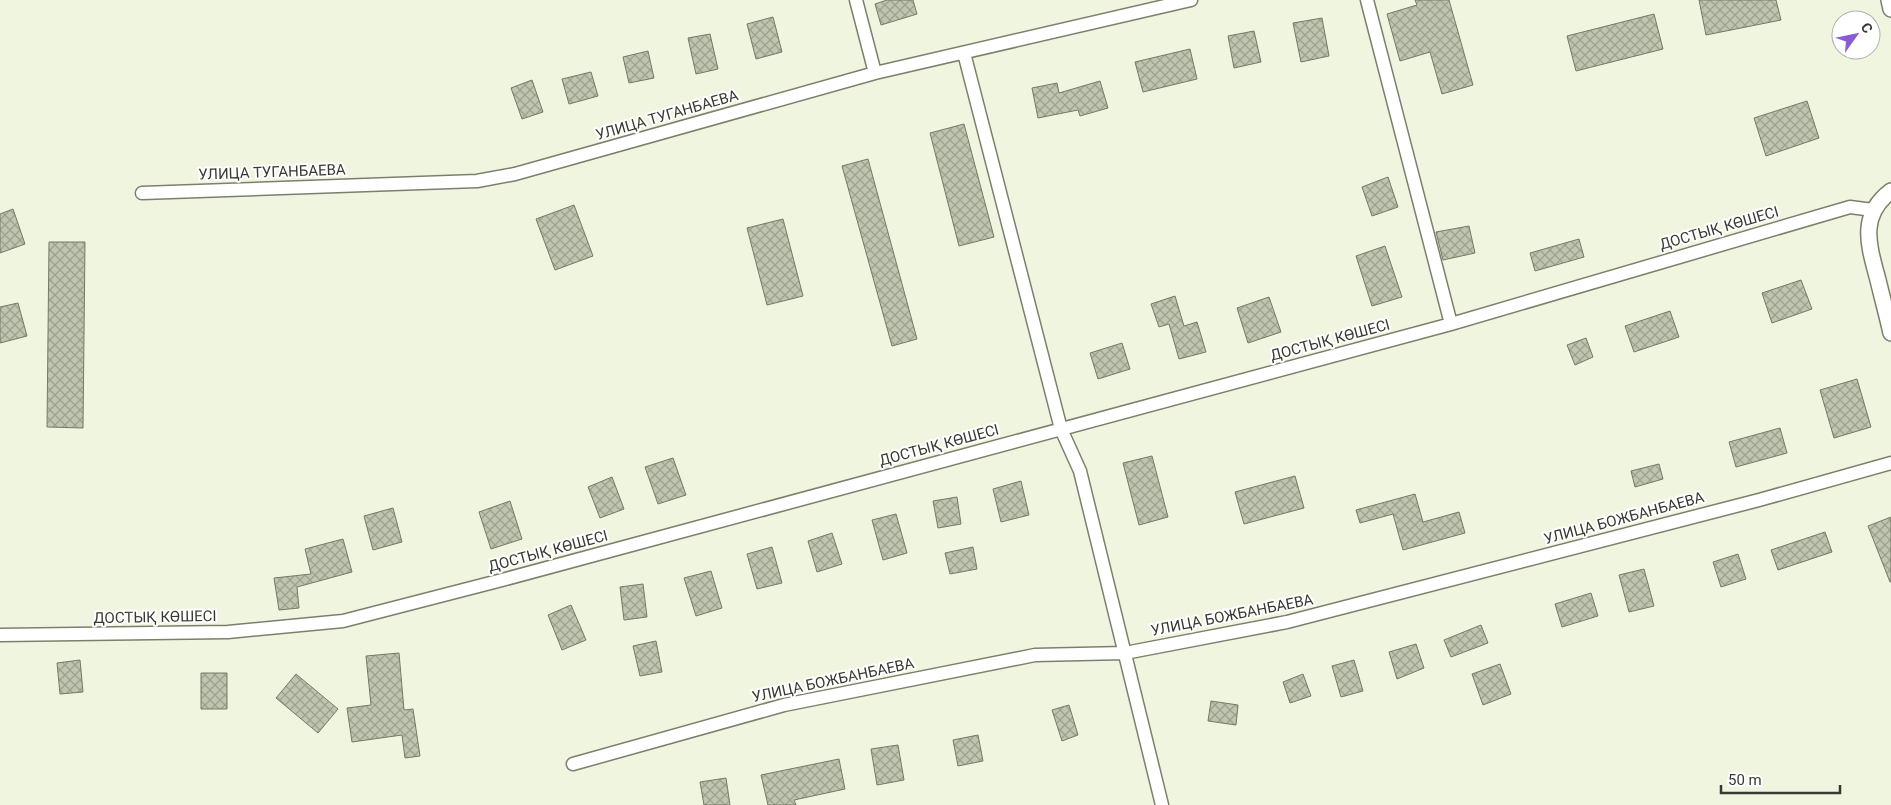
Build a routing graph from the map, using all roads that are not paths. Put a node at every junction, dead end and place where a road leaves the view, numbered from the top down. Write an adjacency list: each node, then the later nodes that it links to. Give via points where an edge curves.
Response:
1 (856, 0): 7 (street)
2 (1191, 0): 6 (street, УЛИЦА ТУГАНБАЕВА)
3 (1367, 0): 11 (street)
4 (1889, 0): 5 (street)
5 (1891, 9)
6 (964, 53): 7 (street, УЛИЦА ТУГАНБАЕВА); 13 (street)
7 (875, 73): 9 (street, УЛИЦА ТУГАНБАЕВА, via 515,174 477,181)
8 (1891, 191): 10 (street)
9 (142, 193)
10 (1873, 210): 11 (street, ДОСТЫҚ КӨШЕСІ, via 1850,207); 12 (street, via 1868,234)
11 (1451, 324): 13 (street, ДОСТЫҚ КӨШЕСІ)
12 (1891, 333)
13 (1061, 429): 15 (street, ДОСТЫҚ КӨШЕСІ, via 343,621 228,632); 16 (street, via 1080,471)
14 (1891, 463): 16 (street, УЛИЦА БОЖБАНБАЕВА, via 1287,622)
15 (0, 635)
16 (1125, 653): 17 (street, УЛИЦА БОЖБАНБАЕВА, via 1035,655 794,703); 18 (street)
17 (573, 764)
18 (1162, 805)

